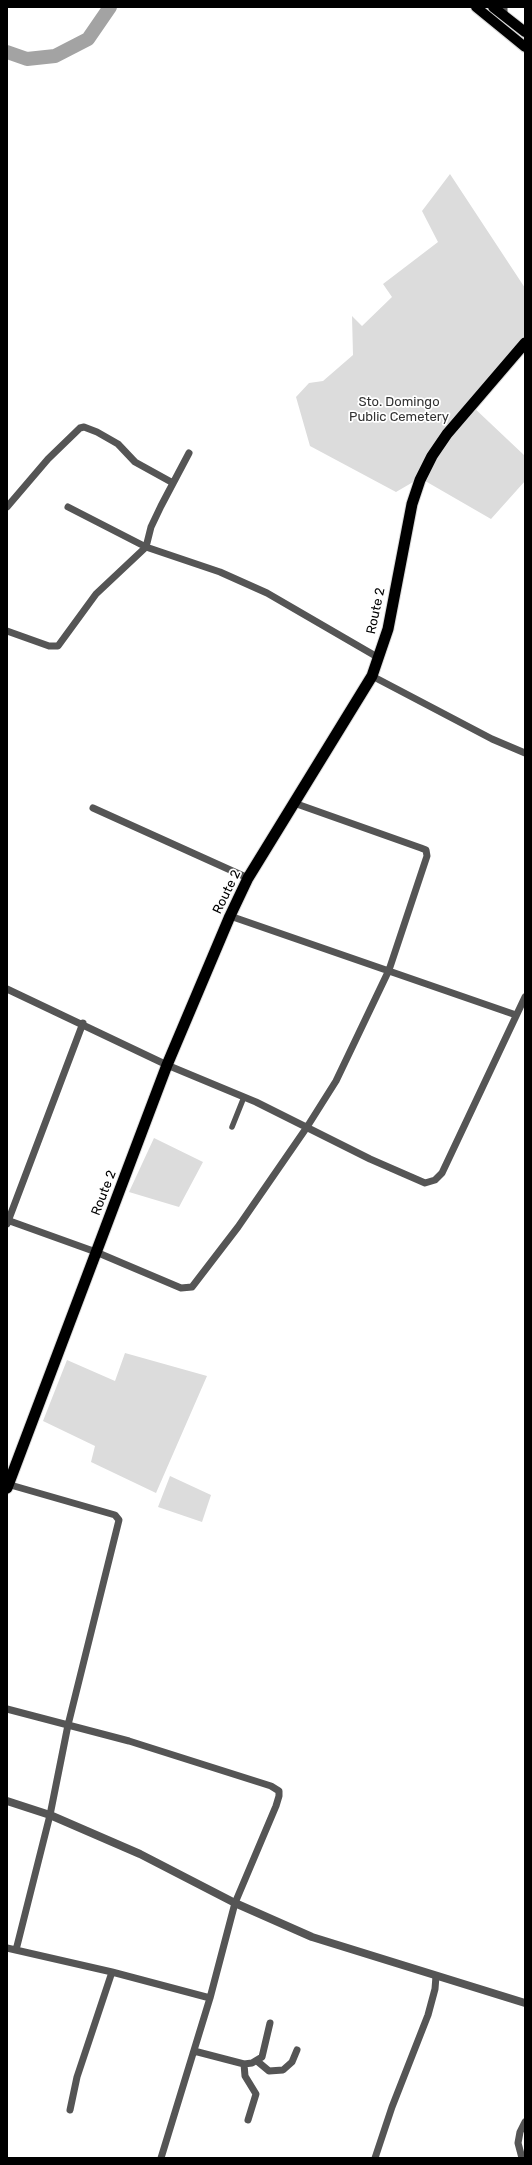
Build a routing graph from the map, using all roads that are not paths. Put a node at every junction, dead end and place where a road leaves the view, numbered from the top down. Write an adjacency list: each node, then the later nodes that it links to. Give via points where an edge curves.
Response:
1 (476, 7): 5 (main road)
2 (493, 7): 3 (main road)
3 (504, 11): 4 (main road)
4 (525, 32)
5 (525, 47)
6 (525, 343): 13 (highway, Route 2, via 447,434 420,480 412,504 388,629)
7 (189, 453): 8 (street)
8 (173, 483): 9 (street, via 135,462 118,444 84,427 48,459); 11 (street, via 151,527)
9 (7, 507)
10 (68, 507): 11 (street)
11 (146, 547): 12 (street, via 96,594 58,646 49,646); 13 (street, via 220,572 267,593)
12 (7, 630)
13 (379, 658): 14 (highway, Route 2)
14 (372, 676): 15 (street, via 492,739); 16 (highway, Route 2)
15 (525, 753)
16 (294, 803): 18 (highway, Route 2); 20 (street, via 426,850 427,856)
17 (93, 808): 18 (street)
18 (248, 878): 19 (highway, Route 2)
19 (230, 916): 20 (street); 25 (highway, Route 2)
20 (389, 970): 23 (street); 28 (street, via 336,1081)
21 (7, 989): 24 (street)
22 (525, 997): 23 (street)
23 (516, 1015): 28 (street, via 442,1173 435,1180 425,1183)
24 (83, 1023): 25 (street); 29 (street)
25 (167, 1065): 26 (street); 30 (highway, Route 2)
26 (244, 1097): 27 (street); 28 (street)
27 (232, 1127)
28 (307, 1127): 30 (street, via 242,1221 192,1287 181,1288)
29 (8, 1221): 30 (street)
30 (96, 1252): 31 (highway, Route 2)
31 (7, 1486): 33 (street, via 115,1515 119,1520)
32 (7, 1709): 33 (street)
33 (68, 1725): 35 (street); 36 (street, via 128,1741 277,1789 279,1796 276,1806)
34 (7, 1801): 35 (street)
35 (50, 1816): 36 (street, via 140,1854); 38 (street)
36 (235, 1903): 40 (street, via 312,1937); 41 (street)
37 (7, 1948): 38 (street)
38 (16, 1950): 39 (street)
39 (112, 1972): 41 (street); 48 (street, via 77,2077)
40 (436, 1976): 42 (street); 52 (street, via 428,2015 392,2106)
41 (210, 1998): 45 (street)
42 (525, 2003)
43 (270, 2023): 46 (street, via 264,2052)
44 (297, 2050): 46 (street, via 292,2062 283,2070 270,2071)
45 (194, 2051): 47 (street); 51 (street)
46 (257, 2061): 47 (street)
47 (244, 2064): 49 (street, via 245,2076 256,2094)
48 (70, 2110)
49 (248, 2120)
50 (525, 2122): 53 (street, via 518,2143)
51 (161, 2158)
52 (375, 2158)
53 (522, 2158)

